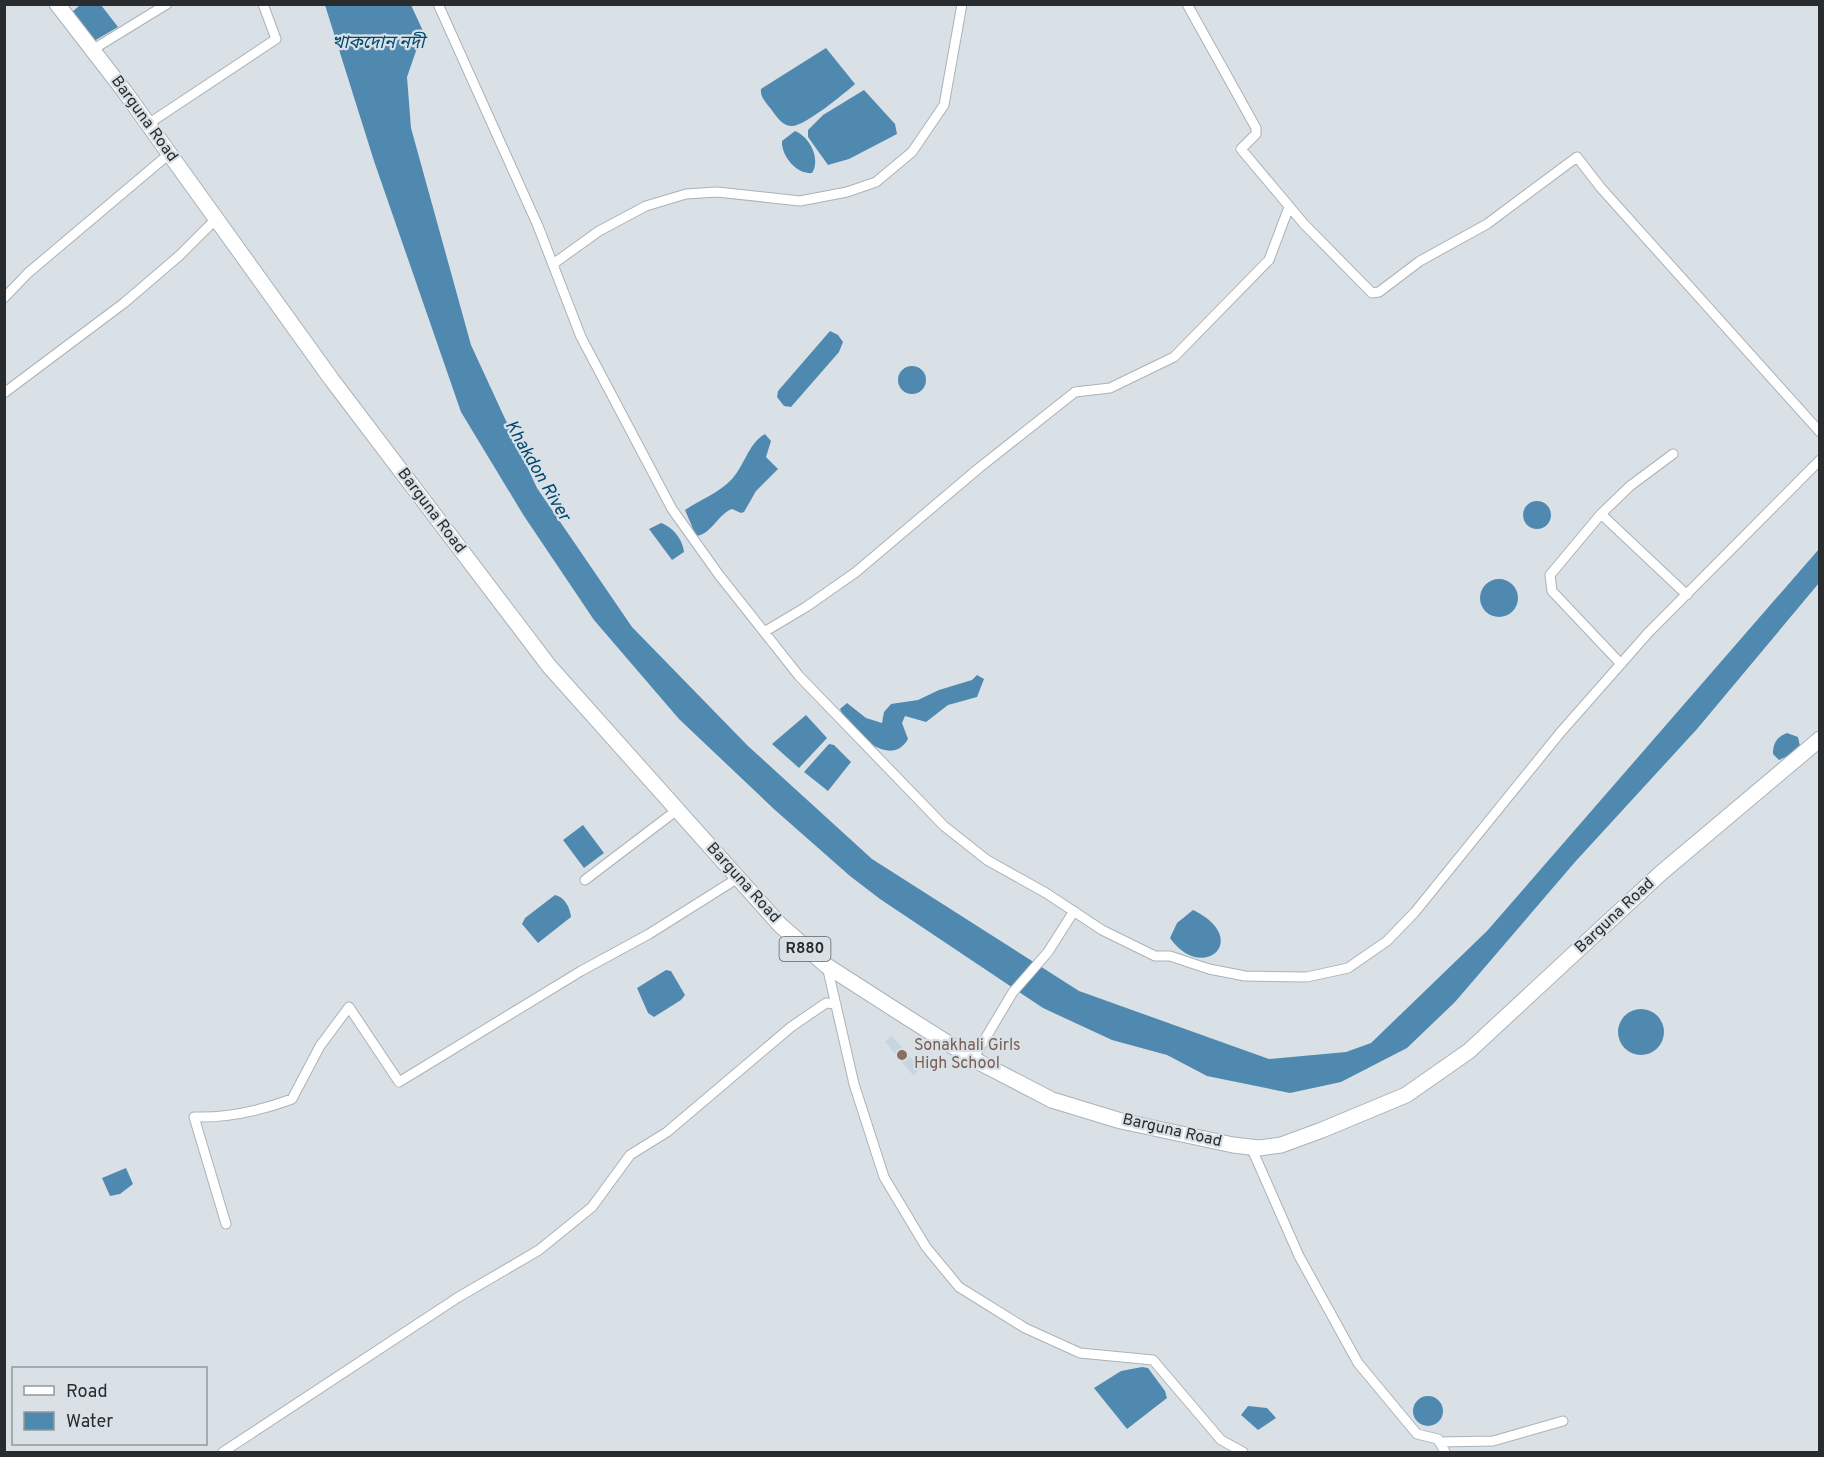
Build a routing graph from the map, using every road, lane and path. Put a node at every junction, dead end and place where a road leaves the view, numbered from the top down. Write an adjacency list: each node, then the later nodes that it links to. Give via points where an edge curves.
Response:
1 (57, 4): 7 (main road, Barguna Road / R880)
2 (167, 4): 7 (street)
3 (263, 4): 8 (street, via 276,39)
4 (438, 4): 12 (street)
5 (962, 4): 12 (street, via 944,105 912,152 876,182 800,201 717,192 686,194 646,206 599,231)
6 (1187, 4): 10 (street, via 1256,128 1256,134 1241,149)
7 (92, 50): 8 (main road, Barguna Road / R880)
8 (148, 124): 9 (main road, Barguna Road / R880)
9 (169, 154): 11 (main road, Barguna Road / R880); 13 (street, via 28,273)
10 (1289, 207): 15 (street, via 1375,294 1420,261 1487,224 1577,157); 20 (street, via 1269,260 1173,357 1110,388 1075,392 856,572)
11 (216, 219): 14 (street, via 124,303); 23 (main road, Barguna Road / R880, via 332,380 549,666)
12 (553, 264): 20 (street, via 581,337 672,509)
13 (4, 298)
14 (4, 393)
15 (1820, 432)
16 (1673, 454): 18 (street)
17 (1820, 460): 19 (street)
18 (1601, 514): 19 (street); 21 (street, via 1550,575 1552,591)
19 (1687, 595): 21 (street)
20 (764, 632): 26 (street, via 799,676 944,826 987,860)
21 (1621, 664): 26 (street, via 1415,912 1387,941 1348,968 1307,977 1245,976 1209,969 1134,947)
22 (1820, 739): 30 (main road, Barguna Road / R880, via 1661,873 1468,1051 1406,1095 1281,1145)
23 (677, 810): 24 (main road, Barguna Road / R880); 25 (street)
24 (738, 878): 27 (main road, Barguna Road / R880, via 780,925); 31 (street, via 399,1082 349,1007 320,1046 291,1099 215,1118 194,1117)
25 (585, 880)
26 (1074, 911): 29 (street, via 1013,992)
27 (827, 966): 28 (street); 29 (main road, Barguna Road / R880)
28 (836, 1004): 34 (street, via 826,1003 791,1027 667,1132 630,1155 592,1208 539,1250 457,1298); 35 (street, via 854,1084 884,1177 926,1247 959,1287 1025,1328 1080,1353 1152,1360 1221,1440)
29 (973, 1059): 30 (main road, Barguna Road / R880, via 1052,1100 1121,1121)
30 (1251, 1147): 33 (street, via 1299,1256 1358,1363 1417,1434)
31 (226, 1224)
32 (1563, 1421): 33 (street, via 1493,1441)
33 (1439, 1442): 36 (street)
34 (223, 1452)
35 (1243, 1452)
36 (1445, 1452)

